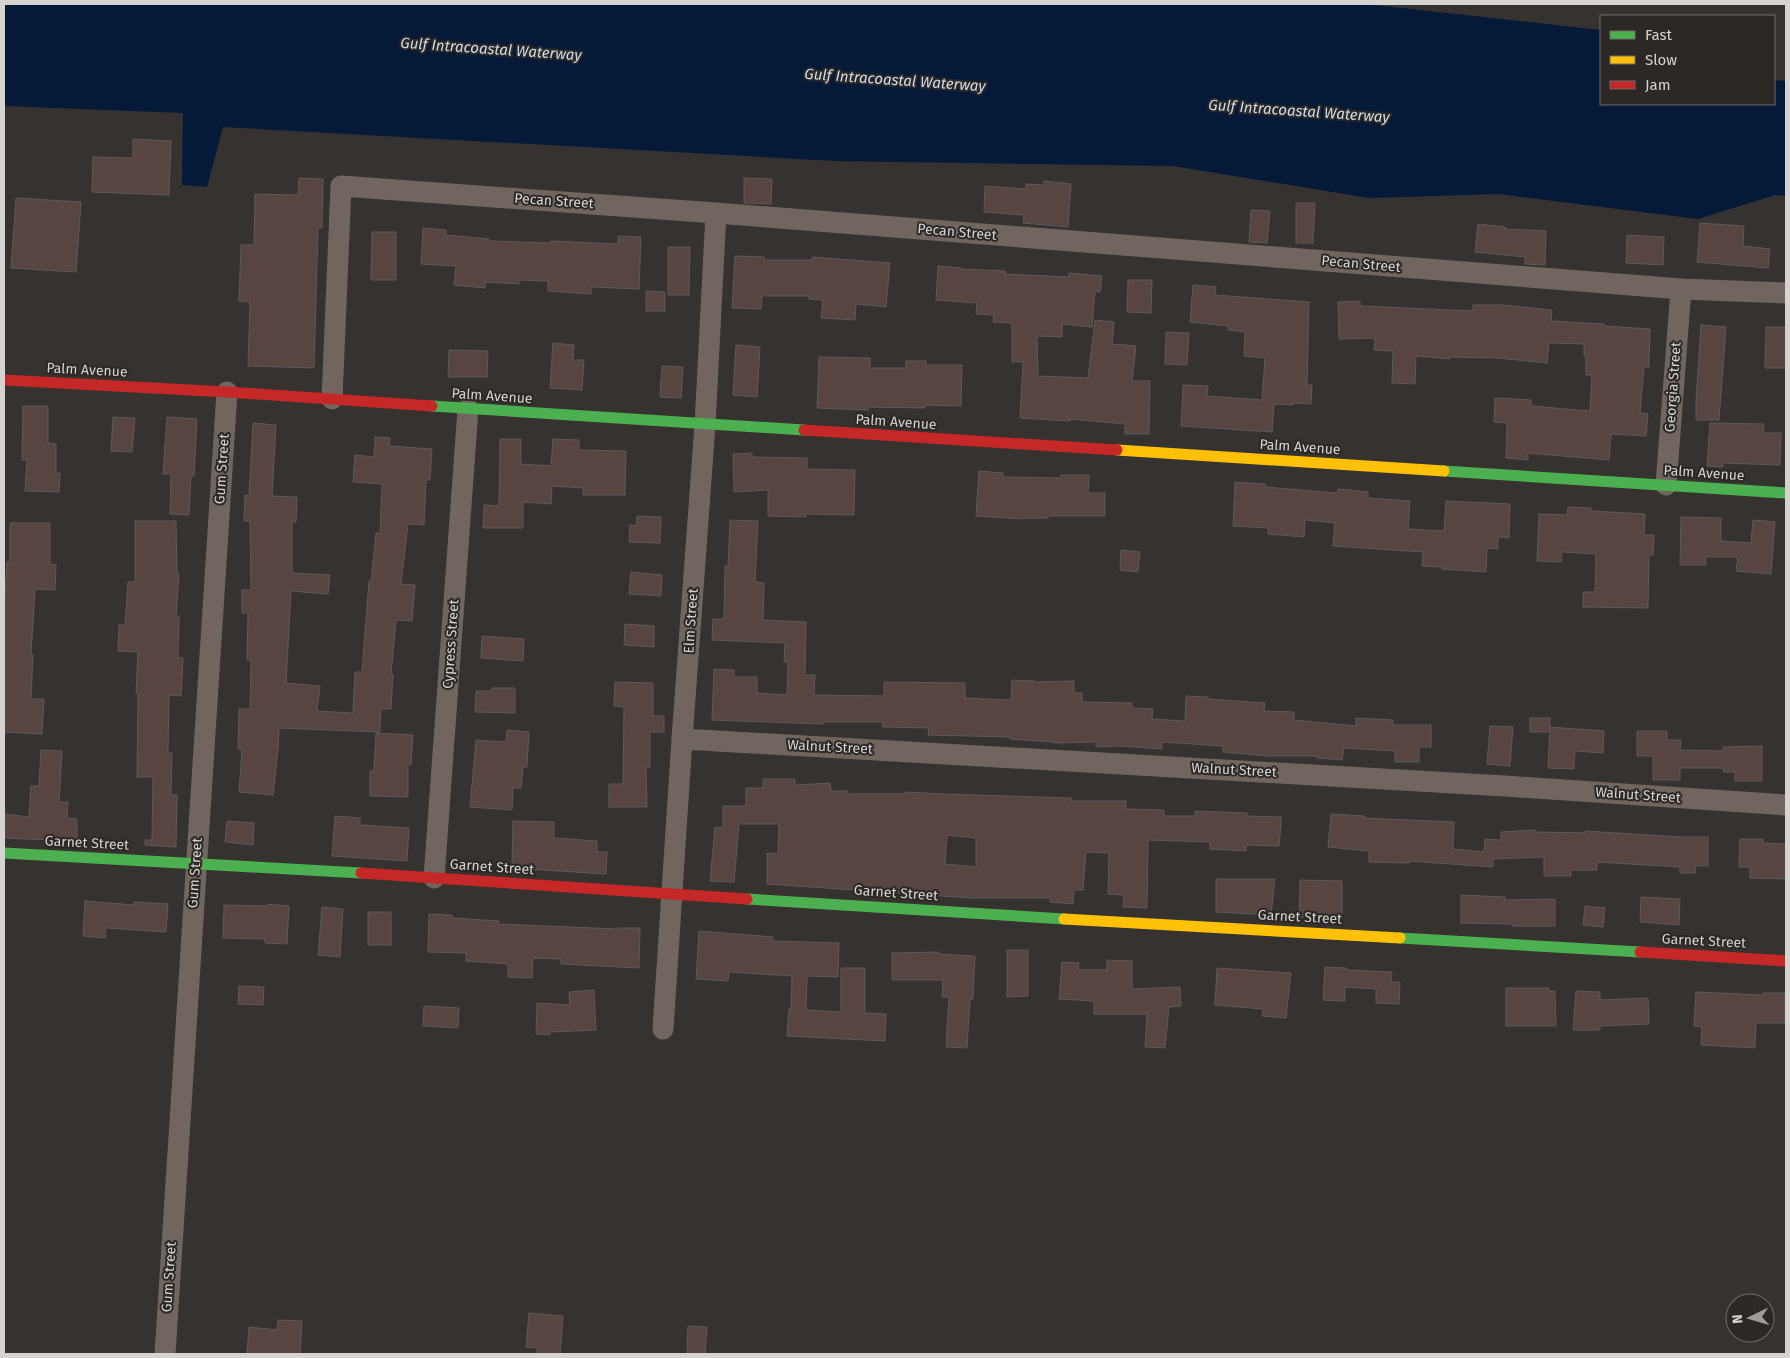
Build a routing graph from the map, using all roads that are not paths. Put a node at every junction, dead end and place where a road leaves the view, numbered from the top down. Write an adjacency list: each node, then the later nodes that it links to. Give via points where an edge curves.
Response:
1 (716, 213): 2 (street, Pecan Street); 6 (street, Pecan Street, via 341,186); 8 (street, Elm Street)
2 (1681, 289): 3 (street, Pecan Street); 9 (street, Georgia Street)
3 (1786, 293)
4 (4, 380): 5 (street, Palm Avenue)
5 (227, 392): 6 (street, Palm Avenue); 14 (street, Gum Street)
6 (332, 399): 7 (street, Palm Avenue)
7 (468, 409): 8 (street, Palm Avenue); 15 (street, Cypress Street)
8 (705, 425): 9 (street, Palm Avenue); 11 (street, Elm Street)
9 (1666, 485): 10 (street, Palm Avenue)
10 (1786, 493)
11 (682, 739): 12 (street, Walnut Street); 16 (street, Elm Street)
12 (1786, 805)
13 (4, 853): 14 (street, Garnet Street)
14 (196, 865): 15 (street, Garnet Street); 19 (street, Gum Street)
15 (434, 878): 16 (street, Garnet Street)
16 (672, 894): 17 (street, Garnet Street); 18 (street, Elm Street)
17 (1786, 961)
18 (663, 1029)
19 (165, 1354)

